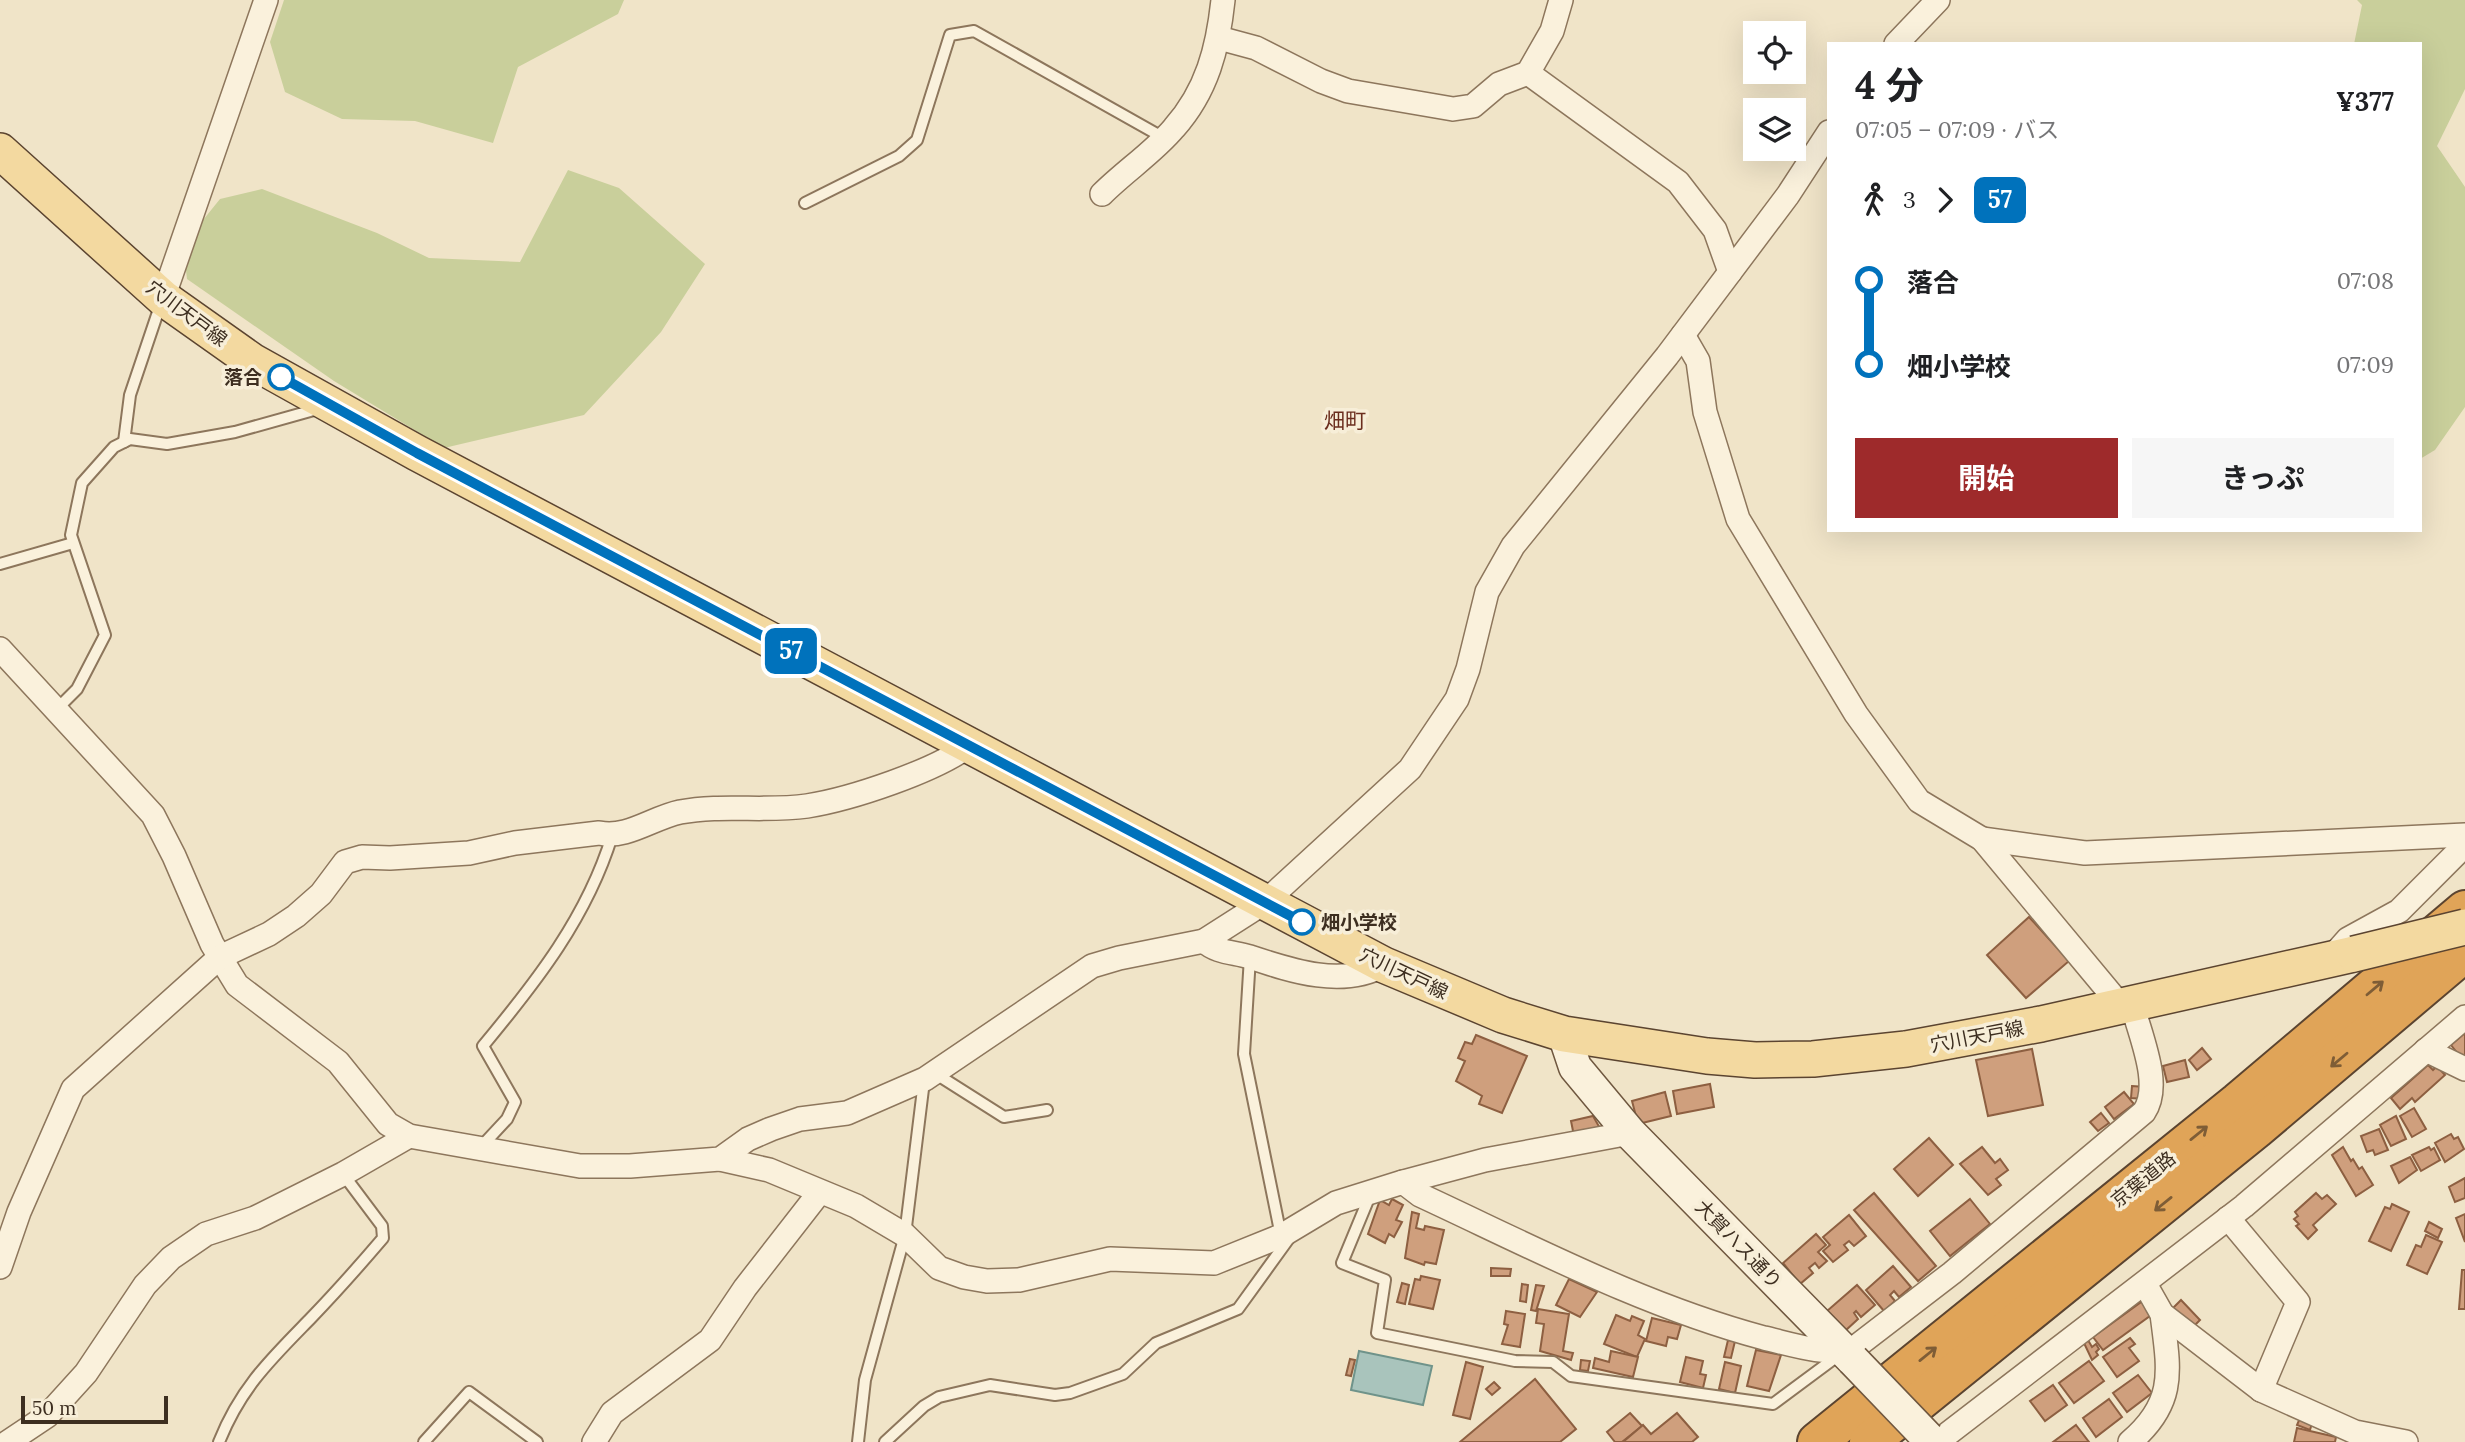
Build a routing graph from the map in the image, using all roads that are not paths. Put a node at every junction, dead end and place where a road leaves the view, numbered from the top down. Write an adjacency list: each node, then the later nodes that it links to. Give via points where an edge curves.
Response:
1 (266, 0): 14 (street)
2 (1223, 0): 5 (street)
3 (1561, 0): 7 (street, via 1552,31)
4 (1938, 0): 6 (street)
5 (1219, 38): 7 (street, via 1256,48 1348,91 1422,106 1473,106 1499,84); 9 (street, via 1202,89)
6 (1898, 42)
7 (1528, 73): 13 (street, via 1678,182 1715,230)
8 (1827, 135): 13 (street)
9 (1164, 138): 11 (street); 12 (lane, via 974,31 950,35 917,140 899,156)
10 (0, 150): 14 (main road, 穴川天戸線)
11 (1102, 194)
12 (805, 203)
13 (1730, 272): 15 (street)
14 (163, 298): 16 (main road, 穴川天戸線, via 252,360); 17 (lane, via 130,395)
15 (1683, 335): 25 (street, via 1698,361 1705,412 1738,519 1856,714 1919,802); 27 (street, via 1501,565 1487,592 1457,699 1426,749)
16 (331, 405): 17 (lane, via 235,432 167,444); 22 (main road, 穴川天戸線)
17 (124, 442): 18 (lane, via 82,483)
18 (73, 543): 19 (lane); 21 (lane, via 105,635 78,689)
19 (0, 564)
20 (0, 649): 21 (street)
21 (56, 710): 33 (street, via 153,815)
22 (971, 744): 24 (street, via 898,780 807,806 678,813); 27 (main road, 穴川天戸線)
23 (2465, 835): 25 (street, via 2085,853)
24 (612, 836): 33 (street, via 585,835 469,853 362,857 345,862 321,894 296,916); 45 (lane, via 600,874 570,932 483,1046 515,1102 507,1119)
25 (1982, 839): 36 (street)
26 (2465, 845): 32 (street, via 2399,911 2348,939)
27 (1265, 902): 30 (street); 35 (main road, 穴川天戸線)
28 (2465, 910): 68 (highway, 京葉道路, one-way to 28, via 2248,1093)
29 (2465, 927): 32 (main road, 穴川天戸線, bridge)
30 (1204, 942): 34 (street); 41 (street, via 1092,966)
31 (2465, 952): 69 (highway, 京葉道路, one-way to 69, via 2256,1129)
32 (2342, 956): 36 (main road, 穴川天戸線)
33 (220, 957): 44 (street, via 237,985 338,1062 388,1124); 54 (street, via 73,1089)
34 (1250, 957): 35 (street, via 1276,968 1331,976 1370,973); 52 (lane, via 1244,1054)
35 (1384, 965): 38 (main road, 穴川天戸線, via 1503,1015)
36 (2126, 1005): 38 (main road, 穴川天戸線, via 1906,1049 1813,1059 1707,1056); 57 (street, via 2151,1083 2151,1098 2144,1112)
37 (2465, 1017): 39 (street)
38 (1564, 1034): 43 (street, 大賀ハス通り, via 1575,1067)
39 (2426, 1050): 40 (street); 51 (street)
40 (2465, 1069)
41 (929, 1075): 42 (lane, via 1004,1117); 46 (street, via 847,1113 800,1119 771,1129); 53 (lane)
42 (1047, 1110)
43 (1630, 1133): 48 (street, via 1485,1160); 57 (street, 大賀ハス通り)
44 (409, 1136): 45 (street); 47 (street)
45 (480, 1148): 46 (street, via 580,1166)
46 (720, 1159): 50 (street, via 769,1170)
47 (343, 1174): 61 (street, via 255,1218 206,1234 171,1258 145,1285 86,1373 47,1416); 62 (lane, via 382,1226 383,1238 262,1367)
48 (1403, 1182): 49 (street); 57 (street, via 1420,1195 1646,1298 1731,1329)
49 (1373, 1189): 52 (street, via 1336,1203); 57 (lane, via 1342,1263 1385,1280 1377,1333 1515,1361 1553,1362 1572,1376 1773,1404)
50 (819, 1192): 53 (street, via 883,1219); 65 (street, via 710,1340 612,1413)
51 (2228, 1218): 55 (street); 58 (street, via 2298,1302)
52 (1289, 1231): 53 (street, via 1214,1263 1110,1259 1019,1280 987,1281 939,1268); 67 (lane, via 1281,1253 1238,1308 1156,1343 1123,1374 1055,1395 990,1385 939,1397)
53 (905, 1235): 66 (lane, via 865,1380)
54 (0, 1267)
55 (2145, 1284): 56 (street); 60 (street)
56 (2162, 1314): 58 (street); 70 (street, via 2168,1371 2165,1397)
57 (1849, 1356): 60 (street, 大賀ハス通り, bridge)
58 (2261, 1390): 59 (street)
59 (2354, 1437): 71 (street)
60 (1932, 1441)
61 (8, 1442)
62 (219, 1442)
63 (424, 1442): 64 (lane, via 469,1392)
64 (537, 1442)
65 (594, 1442)
66 (858, 1442)
67 (885, 1442)
68 (1817, 1442)
69 (1869, 1442)
70 (2130, 1442)
71 (2406, 1442)

